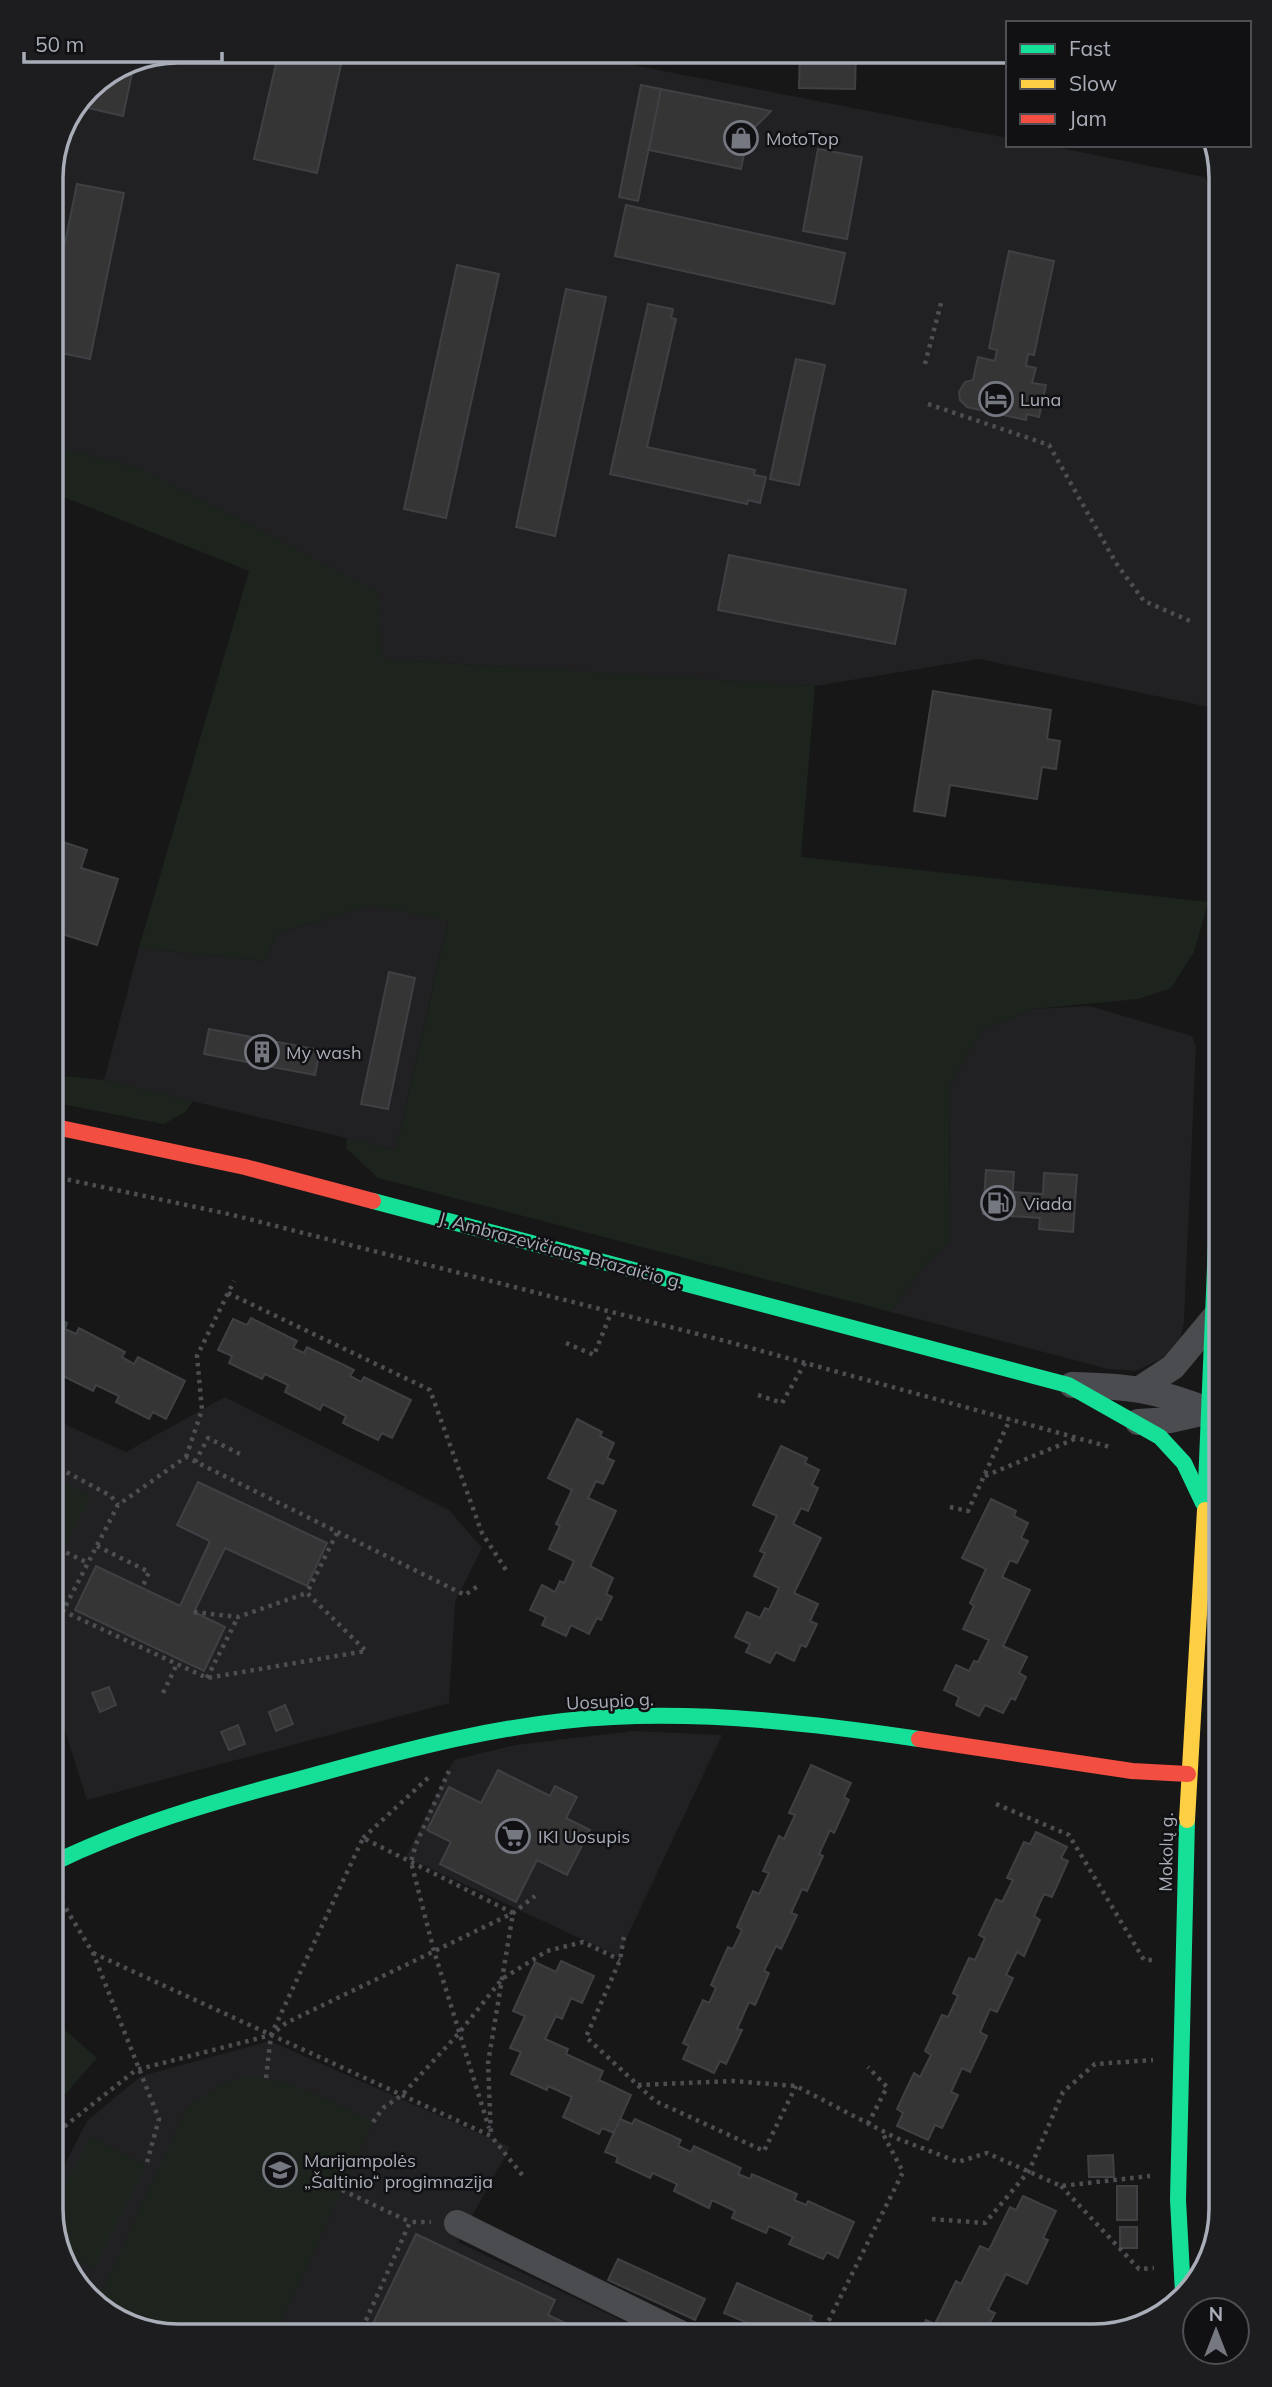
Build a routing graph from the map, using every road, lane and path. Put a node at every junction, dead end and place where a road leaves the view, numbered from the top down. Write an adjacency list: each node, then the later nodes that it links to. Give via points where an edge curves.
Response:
1 (941, 303): 2 (path)
2 (925, 364)
3 (928, 404): 4 (path, via 1049,445 1116,563 1144,601)
4 (1190, 621)
5 (63, 1128): 13 (street, J. Ambrazevičiaus-Brazaičio g., via 245,1167)
6 (63, 1178): 9 (path, via 167,1199)
7 (234, 1281): 8 (path)
8 (228, 1293): 24 (path, via 197,1356 202,1410); 35 (path, via 430,1390 482,1533)
9 (611, 1312): 11 (path, via 594,1355); 12 (path)
10 (1209, 1324): 14 (street, via 1174,1367)
11 (566, 1343)
12 (805, 1363): 15 (path, via 782,1403); 18 (path)
13 (1068, 1385): 14 (street, J. Ambrazevičiaus-Brazaičio g.); 19 (street, J. Ambrazevičiaus-Brazaičio g.)
14 (1140, 1388): 16 (street, J. Ambrazevičiaus-Brazaičio g.)
15 (758, 1395)
16 (1209, 1411)
17 (1209, 1411): 19 (street)
18 (1010, 1419): 21 (path); 27 (path)
19 (1139, 1422): 28 (street, J. Ambrazevičiaus-Brazaičio g., via 1176,1451)
20 (1209, 1424): 28 (street, Mokolų g.)
21 (1077, 1438): 22 (path); 27 (path)
22 (1118, 1450)
23 (242, 1455): 25 (path, via 208,1438)
24 (186, 1457): 25 (path); 29 (path)
25 (195, 1461): 31 (path)
26 (63, 1470): 29 (path, via 111,1496)
27 (984, 1476): 30 (path, via 968,1511)
28 (1203, 1503): 47 (street, Mokolų g.)
29 (118, 1505): 32 (path)
30 (950, 1507)
31 (337, 1533): 36 (path, via 465,1595); 38 (path)
32 (97, 1546): 34 (path); 37 (path, via 149,1572)
33 (63, 1551): 34 (path)
34 (88, 1563): 39 (path)
35 (508, 1573)
36 (478, 1586)
37 (142, 1588)
38 (307, 1593): 41 (path); 43 (path, via 366,1651)
39 (63, 1611): 42 (path)
40 (194, 1612): 41 (path)
41 (238, 1617): 43 (path)
42 (177, 1664): 43 (path); 44 (path)
43 (207, 1678)
44 (163, 1693)
45 (449, 1741): 47 (street, Uosupio g., via 500,1729 613,1717 737,1719 1132,1771); 50 (street, Uosupio g., via 210,1804); 51 (path, via 454,1760)
46 (433, 1774): 49 (path)
47 (1188, 1774): 59 (street, Mokolų g.)
48 (996, 1804): 59 (path, via 1069,1835 1144,1960)
49 (363, 1838): 51 (path); 62 (path)
50 (63, 1858)
51 (411, 1862): 54 (path); 56 (path)
52 (535, 1896): 54 (path)
53 (63, 1904): 57 (path)
54 (513, 1913): 56 (path); 60 (path)
55 (624, 1937): 58 (path)
56 (434, 1951): 61 (path); 62 (path, via 286,2023)
57 (93, 1953): 62 (path); 65 (path)
58 (621, 1960): 60 (path, via 583,1942 547,1951); 67 (path, via 586,2036)
59 (1183, 1961): 63 (street, Mokolų g.)
60 (502, 1979): 61 (path); 74 (path, via 488,2063)
61 (459, 2033): 69 (path); 74 (path)
62 (271, 2035): 65 (path); 66 (path); 69 (path)
63 (1181, 2058): 76 (path, via 1095,2064 1063,2092); 77 (street, Mokolų g.)
64 (868, 2067): 71 (path, via 887,2087)
65 (141, 2069): 72 (path); 75 (path, via 159,2119)
66 (266, 2078)
67 (638, 2085): 68 (path, via 733,2081); 68 (path, via 655,2101 764,2151)
68 (796, 2086): 71 (path)
69 (402, 2095): 70 (path); 74 (path)
70 (373, 2122)
71 (868, 2124): 73 (path)
72 (63, 2128)
73 (882, 2131): 76 (path, via 958,2162 987,2153); 88 (path, via 904,2172)
74 (491, 2136): 78 (path)
75 (146, 2166)
76 (1029, 2171): 79 (path); 81 (path, via 985,2223)
77 (1179, 2173): 79 (path); 84 (street, Mokolų g.)
78 (523, 2176)
79 (1061, 2186): 84 (path, via 1139,2269)
80 (342, 2190): 82 (path)
81 (932, 2218)
82 (410, 2222): 83 (path); 86 (path)
83 (457, 2223): 87 (street)
84 (1180, 2267): 85 (street, Mokolų g.)
85 (1182, 2283)
86 (364, 2324)
87 (663, 2324)
88 (827, 2324)

